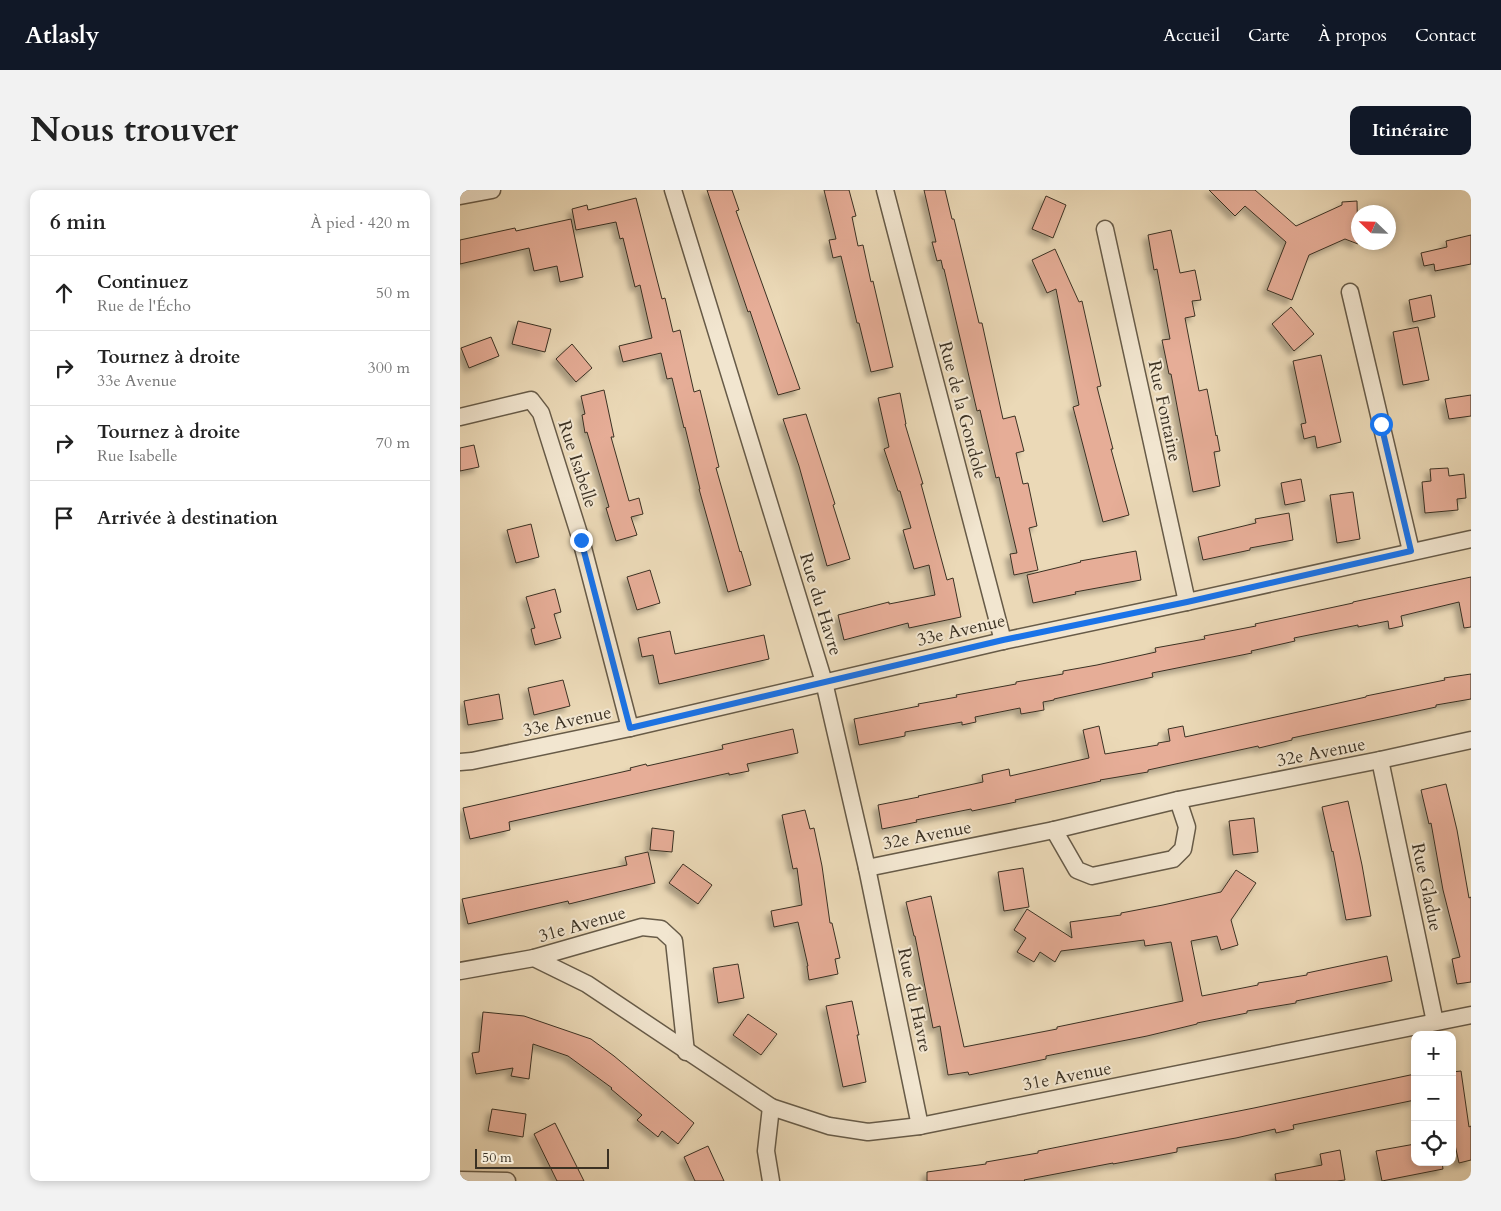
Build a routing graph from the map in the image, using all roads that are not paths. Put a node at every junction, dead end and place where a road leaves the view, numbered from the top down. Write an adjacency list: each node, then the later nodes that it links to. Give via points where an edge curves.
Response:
1 (492, 190): 4 (street)
2 (673, 190): 12 (street, Rue du Havre)
3 (885, 190): 11 (street, Rue de la Gondole)
4 (460, 196)
5 (1105, 229): 10 (street, Rue Fontaine)
6 (1350, 292): 9 (street)
7 (460, 416): 13 (street, Rue Isabelle, via 531,400 540,413 581,540)
8 (1471, 539): 9 (street, 33e Avenue)
9 (1411, 551): 10 (street, 33e Avenue)
10 (1187, 602): 11 (street, 33e Avenue)
11 (1003, 640): 12 (street, 33e Avenue)
12 (824, 682): 13 (street, 33e Avenue); 19 (street, Rue du Havre)
13 (630, 728): 16 (street, 33e Avenue)
14 (1471, 740): 15 (street, 32e Avenue)
15 (1380, 760): 17 (street, 32e Avenue); 23 (street, Rue Gladue)
16 (460, 762)
17 (1178, 800): 18 (street, 32e Avenue); 18 (street, via 1187,827 1183,849 1173,859 1092,876 1077,870)
18 (1054, 830): 19 (street, 32e Avenue)
19 (867, 868): 26 (street, Rue du Havre)
20 (534, 958): 21 (street, 31e Avenue); 24 (street, 31e Avenue, via 587,984); 24 (street, 31e Avenue, via 642,927 662,929 674,941)
21 (460, 971)
22 (1471, 1015): 23 (street, 31e Avenue)
23 (1435, 1022): 26 (street, 31e Avenue)
24 (686, 1052): 25 (street, 31e Avenue)
25 (771, 1107): 26 (street, 31e Avenue, via 829,1126 868,1132); 29 (street, via 766,1151)
26 (920, 1126)
27 (460, 1180): 28 (street)
28 (507, 1181)
29 (771, 1181)

